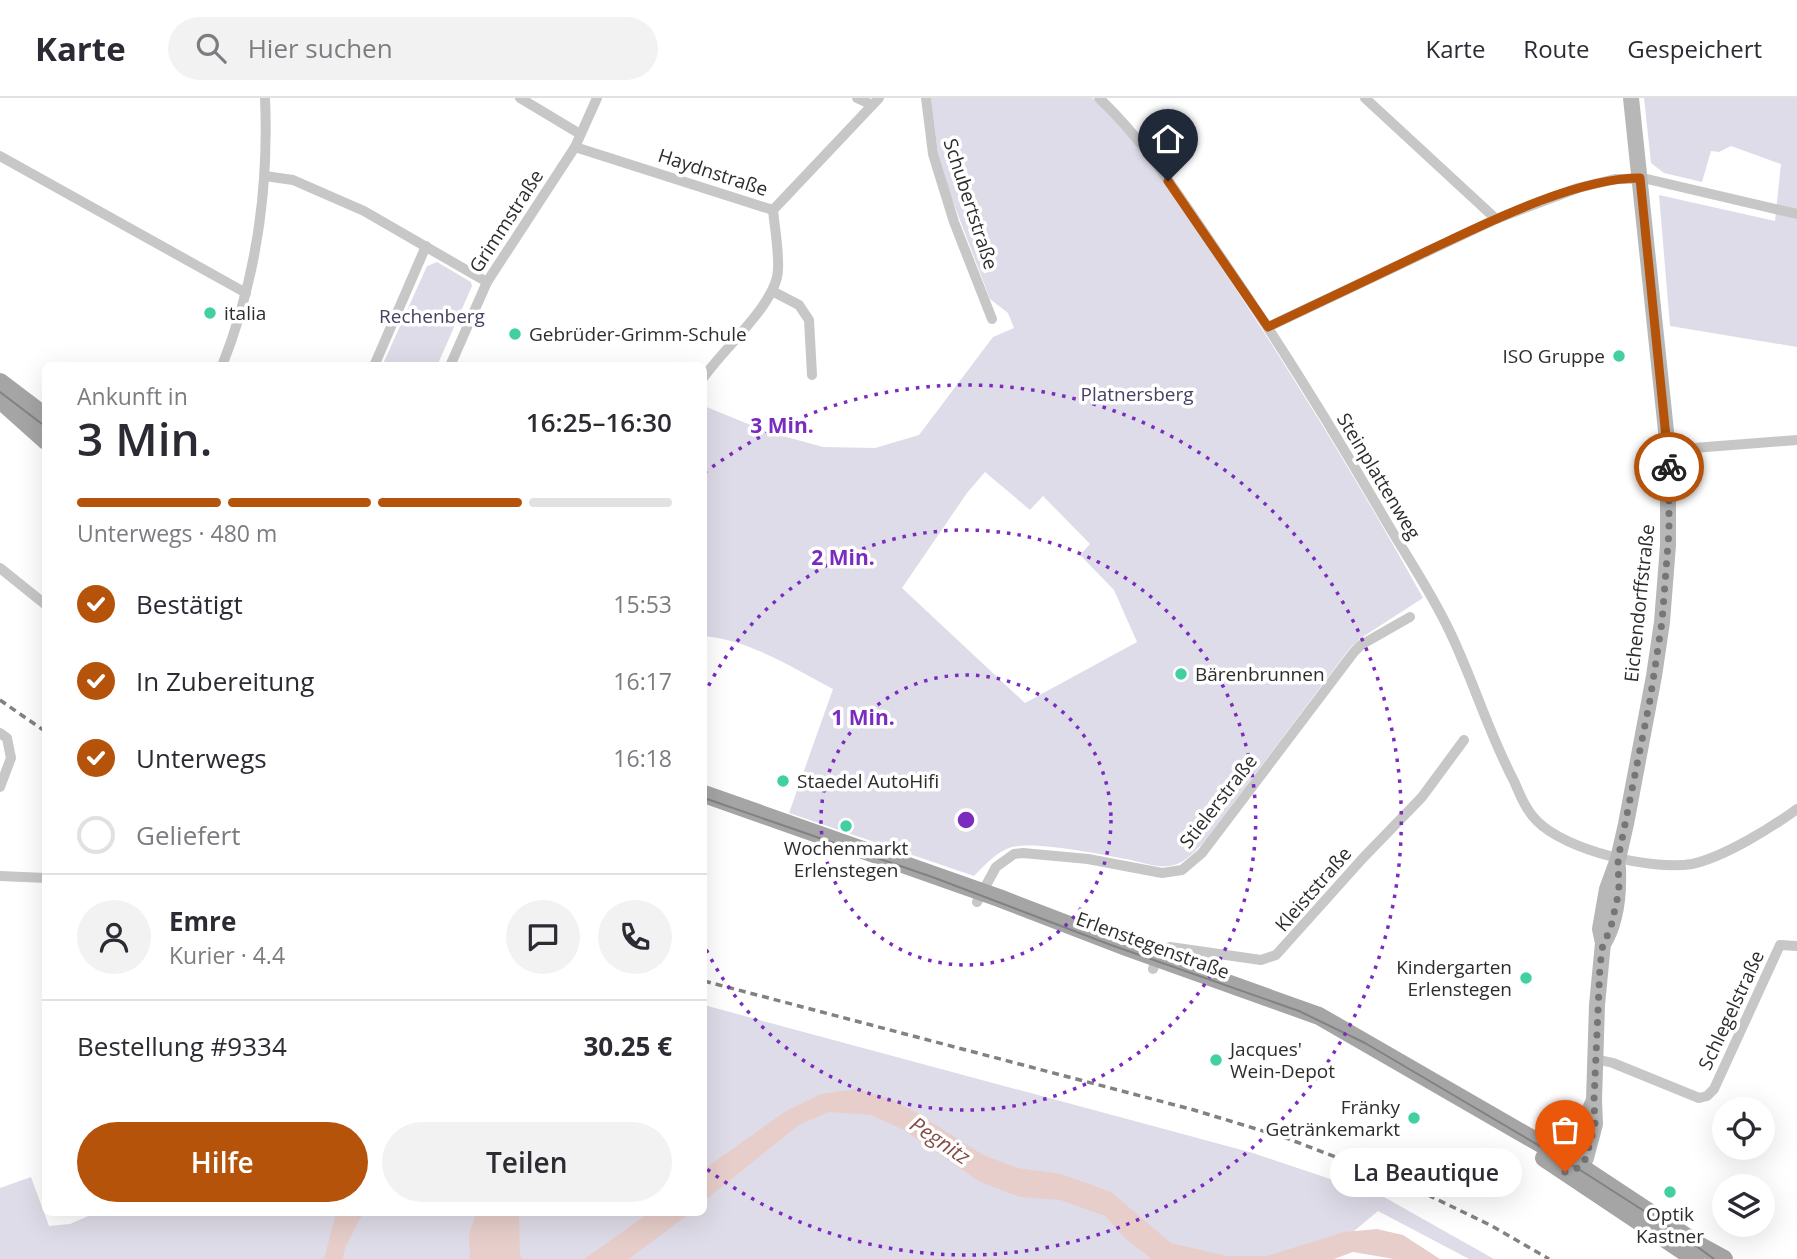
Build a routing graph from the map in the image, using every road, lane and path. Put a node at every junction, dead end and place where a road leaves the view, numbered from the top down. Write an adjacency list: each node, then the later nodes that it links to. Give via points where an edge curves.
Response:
1 (265, 98): 13 (street)
2 (520, 98): 10 (street)
3 (597, 98): 10 (street, Grimmstraße)
4 (857, 98): 9 (street)
5 (926, 98): 22 (street, Schubertstraße, via 933,154)
6 (1099, 98): 23 (street, Steinplattenweg, via 1142,145)
7 (1365, 98): 17 (street)
8 (1631, 98): 14 (street, Eichendorffstraße)
9 (876, 102): 15 (street, Haydnstraße)
10 (580, 134): 11 (street, Grimmstraße)
11 (575, 147): 15 (street, Haydnstraße); 19 (street, Grimmstraße)
12 (0, 156): 21 (street)
13 (265, 176): 18 (street, via 293,180 364,211); 21 (street)
14 (1640, 178): 16 (street); 17 (street, via 1578,188); 34 (street, Eichendorffstraße)
15 (774, 210): 20 (street, via 779,270)
16 (1797, 214)
17 (1496, 219): 23 (street)
18 (426, 246): 19 (street); 25 (street)
19 (487, 282): 26 (street, Grimmstraße)
20 (772, 291): 27 (street); 28 (street, via 799,305 809,320)
21 (246, 293): 24 (street)
22 (992, 319)
23 (1268, 327): 44 (street, Steinplattenweg, via 1448,629 1503,762 1528,809 1566,842)
24 (223, 362)
25 (376, 362)
26 (452, 362)
27 (707, 373)
28 (812, 375)
29 (0, 382): 31 (main road)
30 (0, 400): 32 (main road)
31 (42, 414)
32 (42, 437)
33 (1797, 440): 34 (street)
34 (1668, 450): 44 (street, Eichendorffstraße, via 1670,521 1662,622)
35 (0, 568): 36 (street)
36 (42, 602)
37 (1410, 617): 47 (street, Stielerstraße, via 1354,652 1202,853 1182,870 1162,873 1088,859 1014,854 1000,863)
38 (0, 733): 40 (street, via 7,738 11,758)
39 (1464, 740): 49 (street, Kleiststraße, via 1422,797 1276,955 1261,960 1170,947 1160,952)
40 (0, 787)
41 (707, 795): 47 (main road, Erlenstegenstraße)
42 (707, 806): 47 (main road, Erlenstegenstraße)
43 (1797, 809): 44 (street, Steinplattenweg, via 1772,827 1693,864)
44 (1618, 859): 50 (street, Eichendorffstraße, via 1619,891 1603,943)
45 (0, 876): 46 (street)
46 (42, 878)
47 (979, 897): 49 (main road, Erlenstegenstraße)
48 (1797, 946): 50 (street, Schlegelstraße, via 1780,944 1707,1096 1699,1098)
49 (1155, 963): 51 (main road, Erlenstegenstraße, via 1324,1031)
50 (1596, 1059): 51 (street, Eichendorffstraße, via 1594,1100)
51 (1569, 1165): 52 (main road, Erlenstegenstraße)
52 (1637, 1211): 53 (main road, Erlenstegenstraße); 54 (main road, Erlenstegenstraße)
53 (1695, 1259)
54 (1724, 1259)

